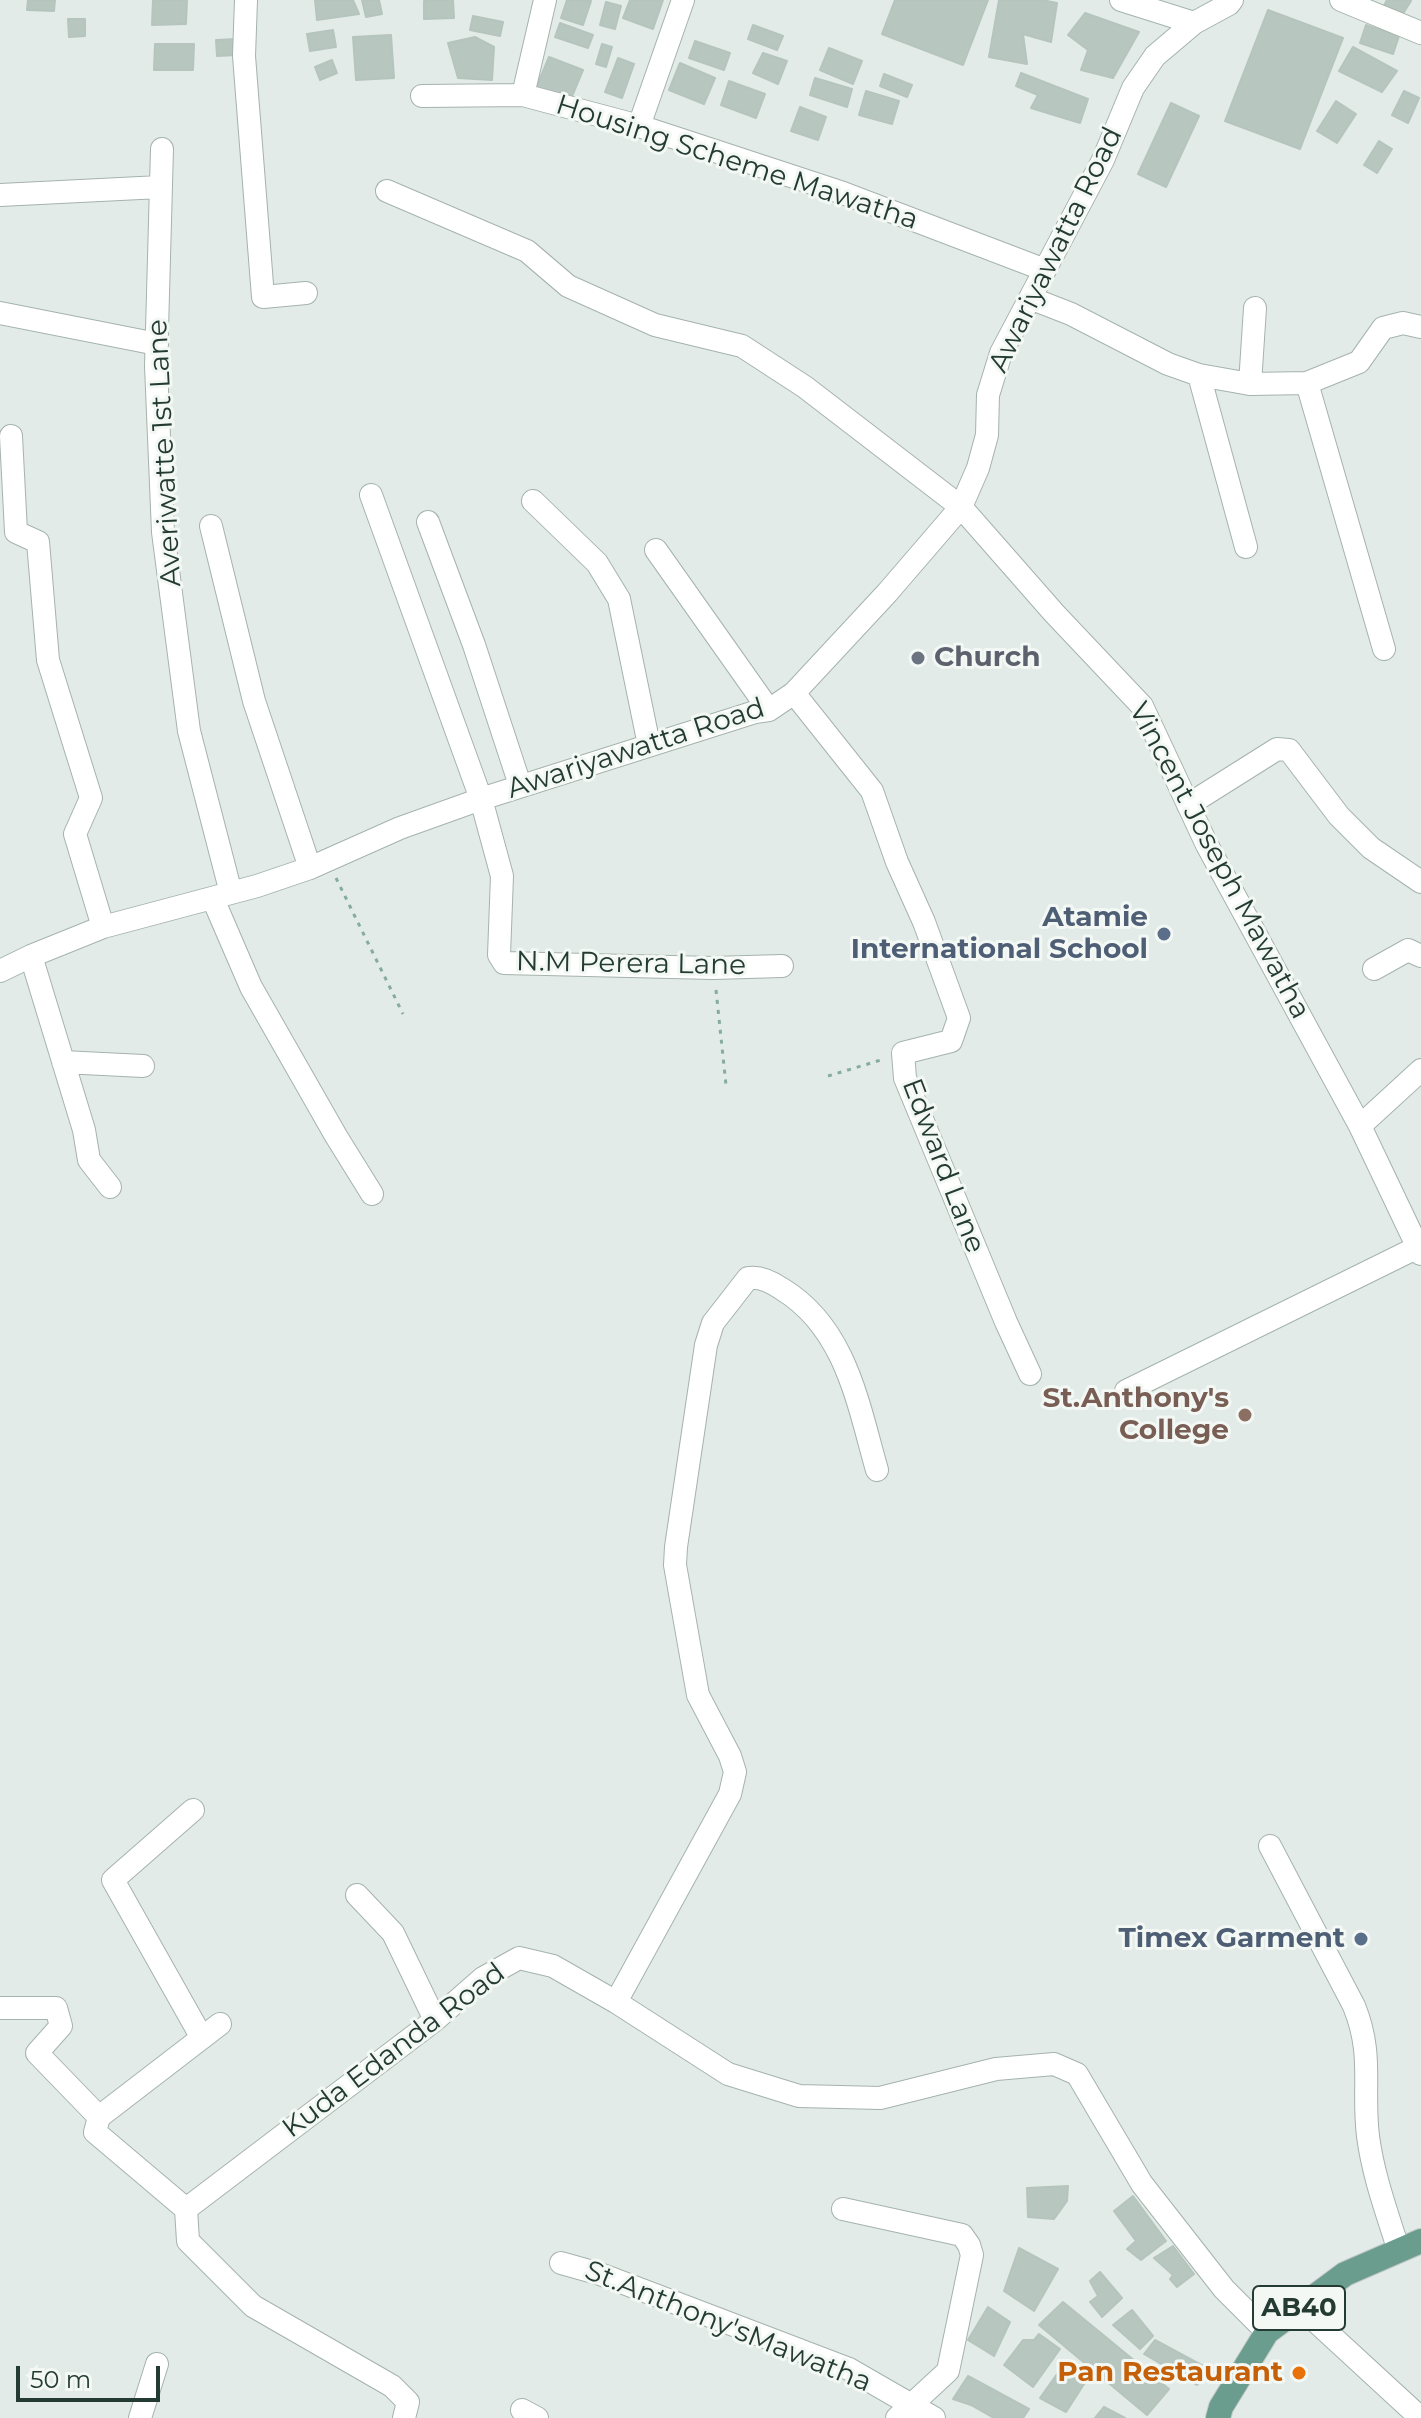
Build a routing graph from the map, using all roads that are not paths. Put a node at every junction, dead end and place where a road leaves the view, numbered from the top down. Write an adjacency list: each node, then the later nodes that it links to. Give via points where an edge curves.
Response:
1 (246, 0): 17 (street, via 244,56 263,297)
2 (545, 0): 9 (street)
3 (683, 0): 11 (street)
4 (1121, 0): 7 (street)
5 (1232, 0): 7 (street, Awariyawatta Road)
6 (1341, 0): 8 (street)
7 (1194, 23): 16 (street, Awariyawatta Road, via 1155,56 1133,88 1103,160)
8 (1421, 33)
9 (523, 95): 10 (street, Housing Scheme Mawatha); 11 (street, Housing Scheme Mawatha)
10 (422, 96)
11 (639, 126): 16 (street, Housing Scheme Mawatha, via 843,193)
12 (162, 149): 13 (street, Averiwatte 1st Lane)
13 (160, 187): 15 (street); 22 (street, Averiwatte 1st Lane)
14 (387, 191): 29 (street, Vincent Joseph Mawatha, via 527,251 568,286 655,325 742,346 805,387)
15 (0, 195)
16 (1045, 270): 18 (street, Awariyawatta Road)
17 (306, 293)
18 (1030, 298): 23 (street); 29 (street, Awariyawatta Road, via 1001,353 988,395 987,435)
19 (1255, 308): 25 (street)
20 (0, 313): 22 (street)
21 (1421, 327): 24 (street, via 1403,323 1383,328 1359,362)
22 (157, 344): 43 (street, Averiwatte 1st Lane, via 163,532 189,731)
23 (1199, 375): 25 (street); 32 (street)
24 (1307, 383): 25 (street); 34 (street)
25 (1250, 384)
26 (11, 436): 44 (street, via 16,532 38,542 48,660 91,798 75,834)
27 (371, 495): 39 (street)
28 (533, 501): 37 (street, via 597,563 619,599)
29 (961, 507): 35 (street, Awariyawatta Road); 40 (street, Vincent Joseph Mawatha, via 1142,706)
30 (428, 522): 38 (street)
31 (211, 526): 41 (street, via 254,701)
32 (1246, 547)
33 (656, 550): 36 (street)
34 (1384, 649)
35 (794, 693): 36 (street, Awariyawatta Road); 57 (street, Edward Lane, via 872,791 959,1018 951,1041 903,1053 905,1078)
36 (769, 710): 37 (street, Awariyawatta Road)
37 (649, 745): 38 (street, Awariyawatta Road)
38 (520, 785): 39 (street, Awariyawatta Road)
39 (481, 799): 41 (street, Awariyawatta Road); 47 (street, N.M Perera Lane, via 502,876 499,955 504,963)
40 (1188, 805): 42 (street, via 1277,749 1289,750 1371,848); 53 (street, Vincent Joseph Mawatha)
41 (318, 864): 43 (street, Awariyawatta Road)
42 (1417, 872)
43 (222, 896): 44 (street, Awariyawatta Road); 55 (street, Averiwatte 1st Lane, via 251,987)
44 (103, 927): 45 (street, Awariyawatta Road)
45 (31, 956): 49 (street, Awariyawatta Road); 50 (street)
46 (1421, 956): 48 (street, via 1408,950)
47 (782, 966)
48 (1374, 969)
49 (0, 971)
50 (63, 1062): 51 (street); 54 (street, via 89,1160)
51 (143, 1066)
52 (1421, 1070): 53 (street)
53 (1360, 1126): 56 (street, Vincent Joseph Mawatha)
54 (110, 1187)
55 (372, 1194)
56 (1419, 1250): 58 (street)
57 (1030, 1374)
58 (1126, 1391)
59 (877, 1470): 63 (street, via 833,1338 792,1295 760,1278 748,1278 713,1323 706,1345 675,1565 698,1695 735,1772 730,1794)
60 (193, 1810): 67 (street, via 113,1880)
61 (1270, 1846): 71 (street, via 1363,2027 1373,2165)
62 (357, 1895): 65 (street, via 393,1933)
63 (616, 2002): 65 (street, Kuda Edanda Road, via 553,1966 519,1958 483,1978); 74 (street, Kuda Edanda Road, via 728,2074 799,2096 880,2098 996,2069 1054,2064 1077,2074 1142,2184 1224,2289)
64 (0, 2008): 68 (street, via 56,2008 61,2026 37,2053)
65 (435, 2020): 69 (street, Kuda Edanda Road)
66 (220, 2024): 67 (street)
67 (202, 2038): 68 (street)
68 (99, 2117): 69 (street, via 95,2132)
69 (186, 2209): 79 (street, via 188,2241 253,2306 392,2386 408,2402)
70 (843, 2209): 77 (street, via 962,2235 969,2245 972,2255 948,2371)
71 (1410, 2246): 73 (main road, AB40, via 1345,2274)
72 (561, 2263): 77 (street, St.Anthony'sMawatha, via 849,2369)
73 (1300, 2307): 74 (main road, AB40); 76 (street)
74 (1267, 2332): 81 (main road, AB40)
75 (157, 2364): 78 (street)
76 (1413, 2411)
77 (905, 2412): 80 (street, St.Anthony'sMawatha)
78 (140, 2418)
79 (404, 2418)
80 (934, 2418)
81 (1218, 2418)

